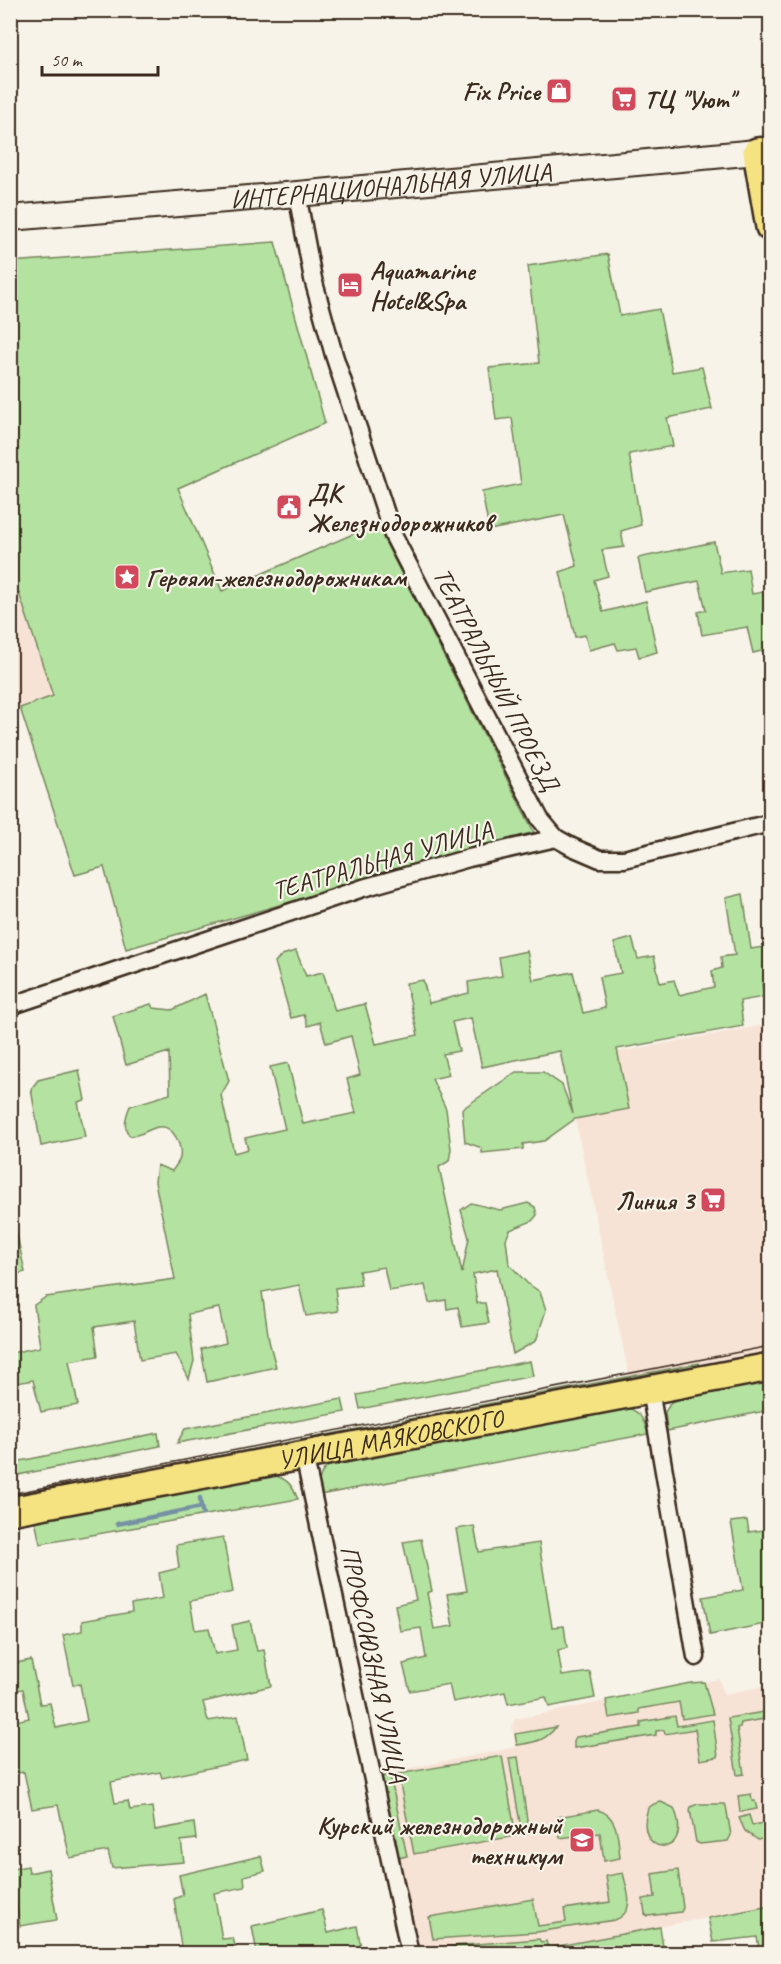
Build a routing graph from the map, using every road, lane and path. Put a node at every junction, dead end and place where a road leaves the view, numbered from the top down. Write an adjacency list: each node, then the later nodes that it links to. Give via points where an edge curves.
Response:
1 (764, 151): 2 (main road, ИНТЕРНАЦИОНАЛЬНАЯ УЛИЦА); 4 (main road)
2 (297, 194): 3 (main road, ИНТЕРНАЦИОНАЛЬНАЯ УЛИЦА); 6 (street, ТЕАТРАЛЬНЫЙ ПРОЕЗД, via 313,279 334,355 393,535 540,819)
3 (10, 218)
4 (771, 227)
5 (771, 823): 6 (street, via 624,859 600,859)
6 (556, 838): 7 (street, ТЕАТРАЛЬНАЯ УЛИЦА, via 363,888)
7 (10, 1006)
8 (771, 1367): 9 (main road, УЛИЦА МАЯКОВСКОГО)
9 (650, 1390): 10 (main road, УЛИЦА МАЯКОВСКОГО); 12 (street)
10 (304, 1455): 11 (main road, УЛИЦА МАЯКОВСКОГО); 13 (street, ПРОФСОЮЗНАЯ УЛИЦА)
11 (10, 1511)
12 (696, 1657)
13 (410, 1953)

